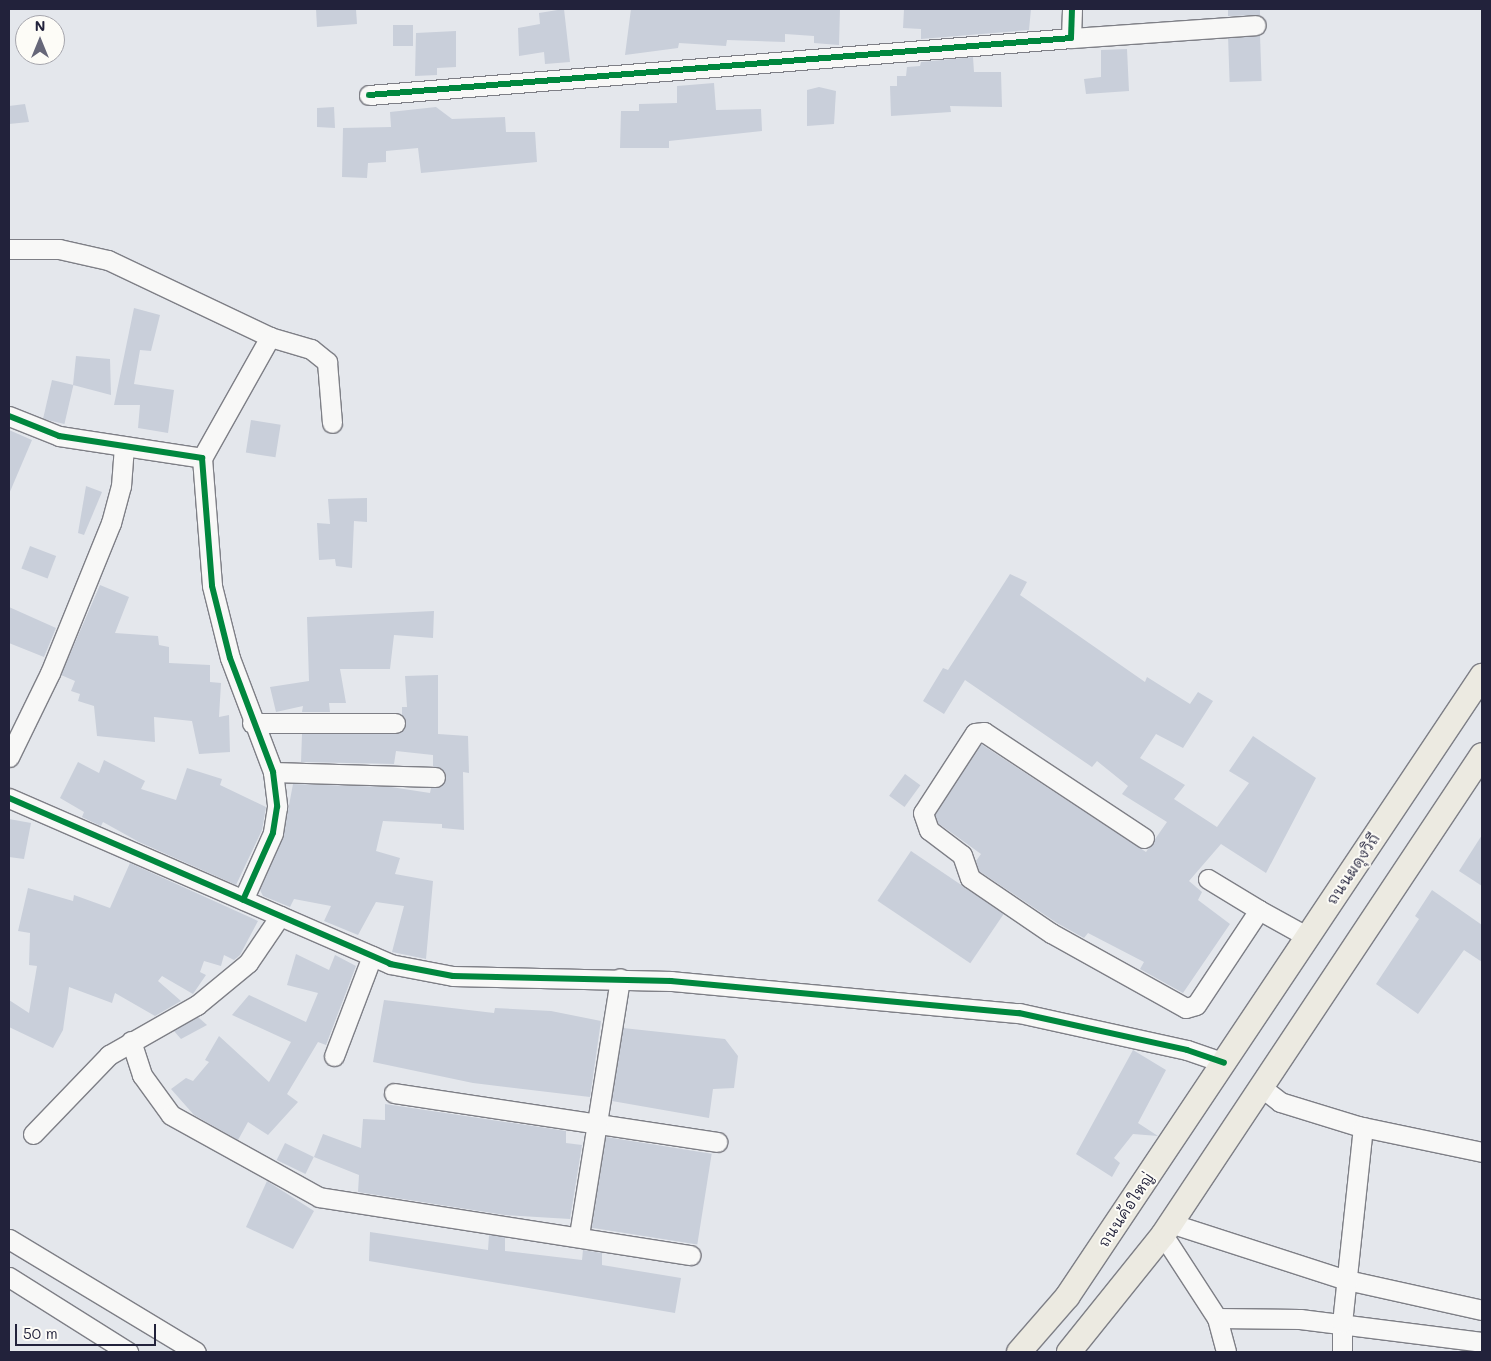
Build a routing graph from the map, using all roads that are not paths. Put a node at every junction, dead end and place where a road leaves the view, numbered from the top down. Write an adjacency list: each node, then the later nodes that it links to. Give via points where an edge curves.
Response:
1 (1072, 9): 3 (street)
2 (1256, 25): 3 (street)
3 (1072, 38): 4 (street)
4 (369, 95)
5 (9, 249): 6 (street, via 59,249 108,260)
6 (270, 337): 8 (street, via 311,348 327,362); 10 (street)
7 (9, 416): 9 (street, via 59,436)
8 (332, 423)
9 (124, 446): 10 (street); 15 (street, via 121,486 111,523 50,673)
10 (202, 458): 12 (street, via 212,586 230,658)
11 (1482, 676): 24 (main road, ถนนผดุงวิถี)
12 (252, 723): 13 (street); 16 (street)
13 (395, 723)
14 (1482, 755): 30 (main road)
15 (9, 757)
16 (273, 772): 17 (street); 21 (street, via 277,807 273,832)
17 (435, 777)
18 (9, 798): 21 (street)
19 (1144, 838): 22 (street, via 984,732 975,733 923,813 929,830 962,855 970,878 1051,933 1186,1008 1196,1005)
20 (1208, 879): 22 (street)
21 (242, 900): 23 (street)
22 (1259, 910): 24 (street)
23 (280, 916): 25 (street); 27 (street, via 248,963 197,1005)
24 (1308, 937): 29 (main road, ถนนผดุงวิถี)
25 (372, 956): 26 (street, via 390,964 453,976); 28 (street)
26 (620, 978): 29 (street, via 1018,1013 1187,1050); 32 (street)
27 (131, 1041): 34 (street, via 109,1055); 38 (street, via 142,1075 171,1115 232,1152 319,1197)
28 (334, 1056)
29 (1224, 1063): 49 (main road, ถนนค้อใหญ่, via 1067,1297)
30 (1261, 1087): 33 (street, via 1280,1102); 37 (main road)
31 (394, 1093): 32 (street)
32 (596, 1124): 35 (street); 38 (street)
33 (1364, 1127): 36 (street); 42 (street)
34 (33, 1134)
35 (717, 1142)
36 (1482, 1152)
37 (1167, 1229): 42 (street); 44 (street); 50 (main road)
38 (579, 1235): 40 (street)
39 (9, 1239): 48 (street)
40 (690, 1256)
41 (9, 1277): 47 (street)
42 (1347, 1280): 43 (street); 45 (street)
43 (1482, 1310)
44 (1217, 1318): 45 (street); 51 (street)
45 (1342, 1323): 46 (street); 52 (street)
46 (1482, 1342)
47 (128, 1352)
48 (196, 1352)
49 (1020, 1352)
50 (1069, 1352)
51 (1226, 1352)
52 (1342, 1352)

